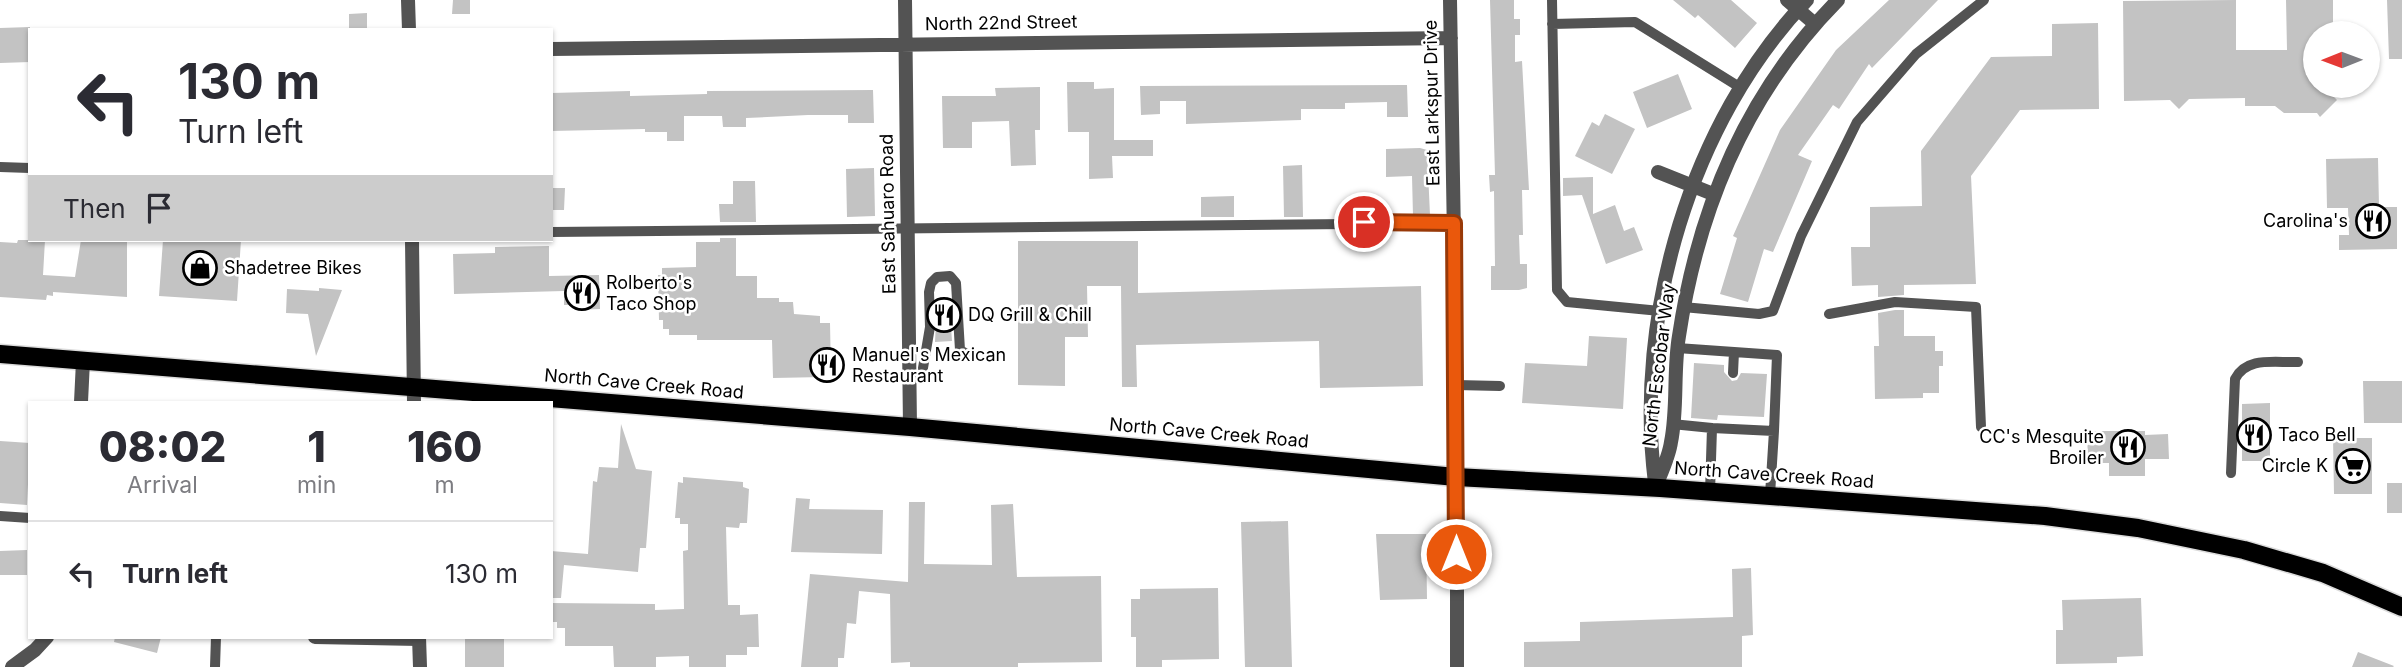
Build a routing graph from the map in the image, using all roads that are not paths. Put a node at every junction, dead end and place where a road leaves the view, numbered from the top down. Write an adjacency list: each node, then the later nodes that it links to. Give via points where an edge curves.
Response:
1 (408, 0): 10 (street)
2 (905, 0): 12 (street, East Sahuaro Road)
3 (1450, 0): 11 (street, East Larkspur Drive)
4 (1552, 0): 8 (lane)
5 (1838, 0): 9 (street, North Escobar Way)
6 (1984, 0): 24 (lane, via 1916,54 1857,122 1801,236 1773,311 1759,314)
7 (1797, 3): 9 (street); 14 (street, North Escobar Way)
8 (1552, 24): 14 (lane, via 1635,22); 25 (lane, via 1557,290 1567,302)
9 (1815, 24): 19 (street, North Escobar Way, via 1755,107)
10 (409, 28)
11 (1451, 38): 12 (street, North 22nd Street); 20 (street, East Larkspur Drive)
12 (905, 43): 13 (street, North 22nd Street); 21 (street, East Sahuaro Road)
13 (553, 49)
14 (1741, 88): 18 (street, North Escobar Way)
15 (0, 167): 16 (lane)
16 (28, 168)
17 (1658, 172): 18 (street)
18 (1692, 186): 19 (street); 25 (street, North Escobar Way, via 1674,240)
19 (1713, 194): 24 (street, North Escobar Way)
20 (1454, 223): 21 (lane); 35 (street, East Larkspur Drive)
21 (908, 229): 22 (lane); 43 (street, East Sahuaro Road)
22 (553, 232)
23 (412, 242): 37 (street)
24 (1684, 307): 27 (street, North Escobar Way)
25 (1660, 312): 50 (street, North Escobar Way, via 1650,441)
26 (1829, 314): 44 (lane, via 1895,302 1976,307)
27 (1677, 348): 28 (lane); 42 (street, North Escobar Way)
28 (1734, 352): 34 (lane); 47 (lane, via 1777,355)
29 (0, 355): 31 (main road, North Cave Creek Road)
30 (969, 355): 33 (lane, via 960,351 956,283 950,276 937,277 929,292 930,327)
31 (83, 360): 37 (main road, North Cave Creek Road); 38 (street)
32 (2298, 362): 48 (lane, via 2249,363 2240,368 2235,379)
33 (923, 368)
34 (1733, 373)
35 (1456, 385): 36 (lane); 49 (street, East Larkspur Drive)
36 (1500, 386)
37 (414, 394): 39 (main road, North Cave Creek Road)
38 (81, 401)
39 (519, 401)
40 (553, 403): 43 (main road, North Cave Creek Road)
41 (1731, 415): 46 (lane)
42 (1672, 424): 45 (lane); 50 (street, North Escobar Way, via 1671,443)
43 (910, 427): 49 (main road, North Cave Creek Road)
44 (1982, 427)
45 (1712, 428): 46 (lane); 51 (lane)
46 (1730, 429): 47 (lane)
47 (1773, 431): 52 (lane)
48 (2231, 473)
49 (1456, 477): 50 (main road, North Cave Creek Road); 62 (street, East Larkspur Drive)
50 (1656, 488): 51 (main road, North Cave Creek Road)
51 (1710, 492): 52 (main road, North Cave Creek Road)
52 (1770, 495): 55 (main road, North Cave Creek Road, via 2012,513 2138,528 2301,566)
53 (0, 516): 54 (lane)
54 (28, 518)
55 (2402, 607)
56 (45, 639): 59 (street)
57 (216, 639): 60 (lane)
58 (419, 639): 61 (street)
59 (12, 667)
60 (215, 667)
61 (420, 667)
62 (1457, 667)

